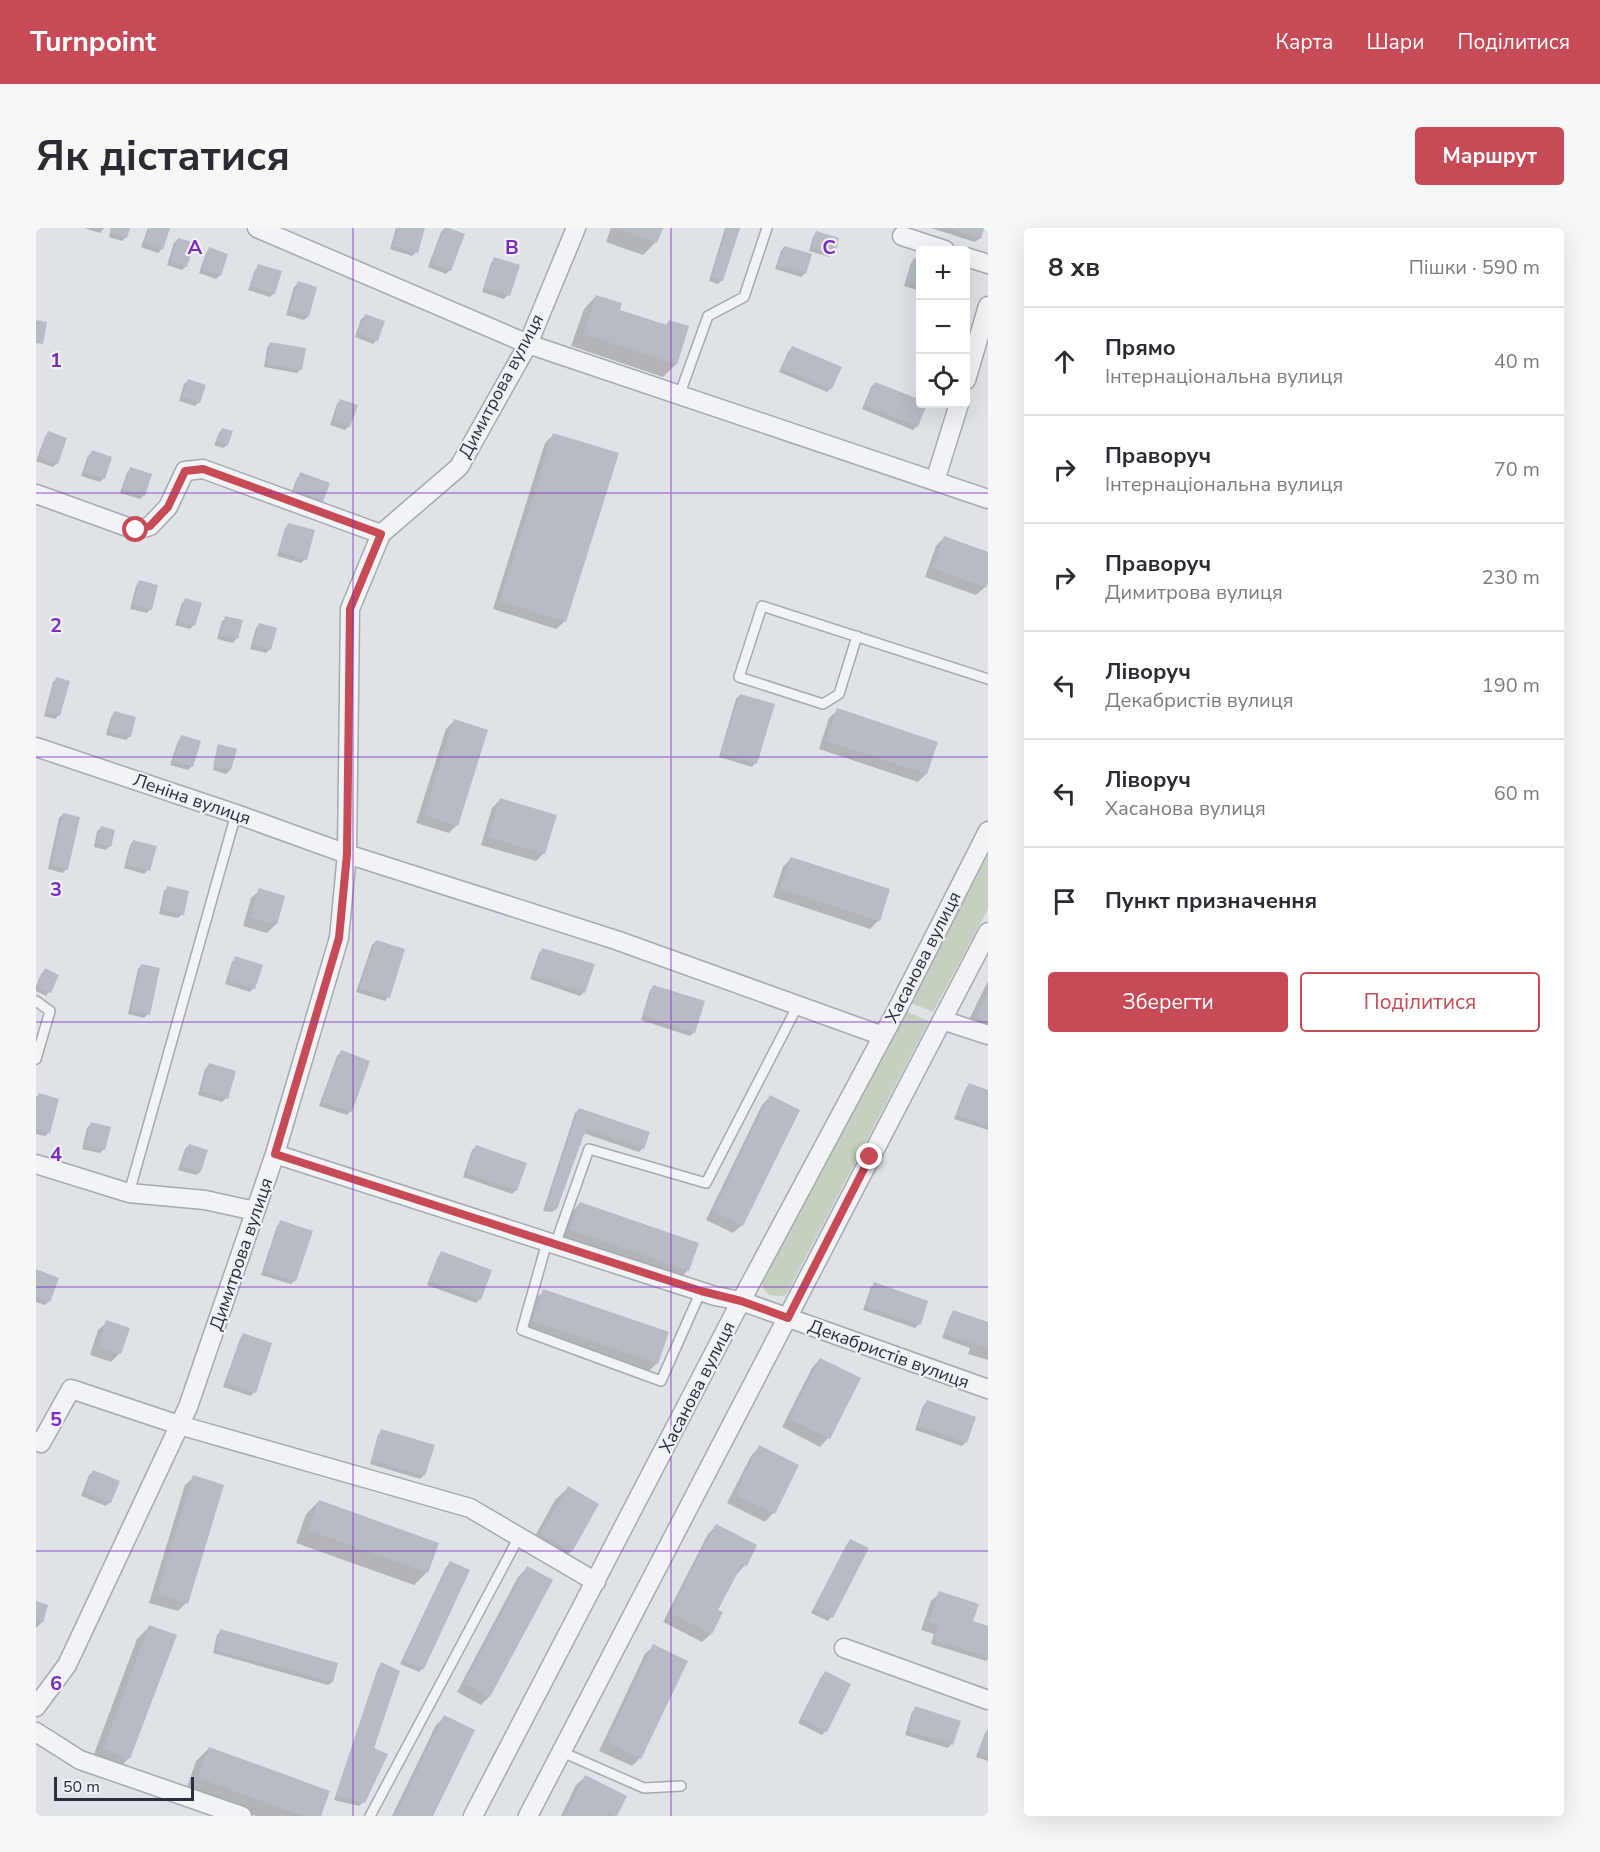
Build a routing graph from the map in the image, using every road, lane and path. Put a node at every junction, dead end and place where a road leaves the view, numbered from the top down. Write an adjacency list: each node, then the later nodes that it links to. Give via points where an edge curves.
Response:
1 (257, 228): 9 (street)
2 (576, 228): 9 (street, Димитрова вулиця)
3 (767, 228): 11 (lane, via 744,297 708,316)
4 (902, 236): 5 (street)
5 (933, 246)
6 (970, 258): 7 (street)
7 (988, 264)
8 (988, 306): 10 (street)
9 (528, 344): 11 (street); 16 (street, Димитрова вулиця, via 459,467)
10 (970, 367)
11 (679, 396): 13 (street)
12 (957, 408): 13 (street)
13 (935, 481): 15 (street)
14 (36, 494): 16 (street, via 136,530 150,526 168,507 185,471 203,469)
15 (988, 499)
16 (381, 534): 22 (street, Димитрова вулиця, via 350,609)
17 (857, 636): 17 (lane, via 762,606 739,677 823,704 839,694); 18 (lane)
18 (988, 679)
19 (36, 747): 20 (street, Леніна вулиця)
20 (236, 814): 22 (street, Леніна вулиця); 32 (lane)
21 (988, 831): 28 (street, Хасанова вулиця)
22 (347, 854): 25 (street, Леніна вулиця, via 616,940); 30 (street, Димитрова вулиця, via 339,938)
23 (988, 932): 26 (street)
24 (36, 1001): 29 (lane, via 50,1011)
25 (798, 1005): 28 (street, Леніна вулиця); 34 (lane, via 706,1183 589,1149)
26 (942, 1020): 27 (street); 37 (street)
27 (988, 1035)
28 (883, 1036): 36 (street, Хасанова вулиця)
29 (36, 1059)
30 (275, 1154): 33 (street, Димитрова вулиця); 34 (street, Декабристів вулиця)
31 (36, 1164): 32 (street)
32 (129, 1193): 33 (street, via 206,1200)
33 (255, 1211): 39 (street, Димитрова вулиця)
34 (551, 1243): 35 (street, Декабристів вулиця); 35 (lane, via 522,1330 661,1381)
35 (701, 1291): 36 (street, Декабристів вулиця)
36 (741, 1301): 37 (street, Декабристів вулиця); 42 (street, Хасанова вулиця)
37 (788, 1318): 38 (street, Декабристів вулиця); 47 (street)
38 (988, 1389)
39 (179, 1425): 40 (street, via 71,1389 41,1443); 41 (street, via 470,1508); 45 (street, Димитрова вулиця, via 67,1665)
40 (36, 1441)
41 (519, 1537): 42 (street); 50 (lane)
42 (596, 1582): 51 (street, Хасанова вулиця)
43 (844, 1648): 44 (street)
44 (988, 1700)
45 (36, 1707)
46 (36, 1732): 49 (street, via 80,1760)
47 (562, 1752): 48 (lane, via 644,1788); 52 (street)
48 (681, 1786)
49 (242, 1816)
50 (370, 1816)
51 (473, 1816)
52 (528, 1816)

